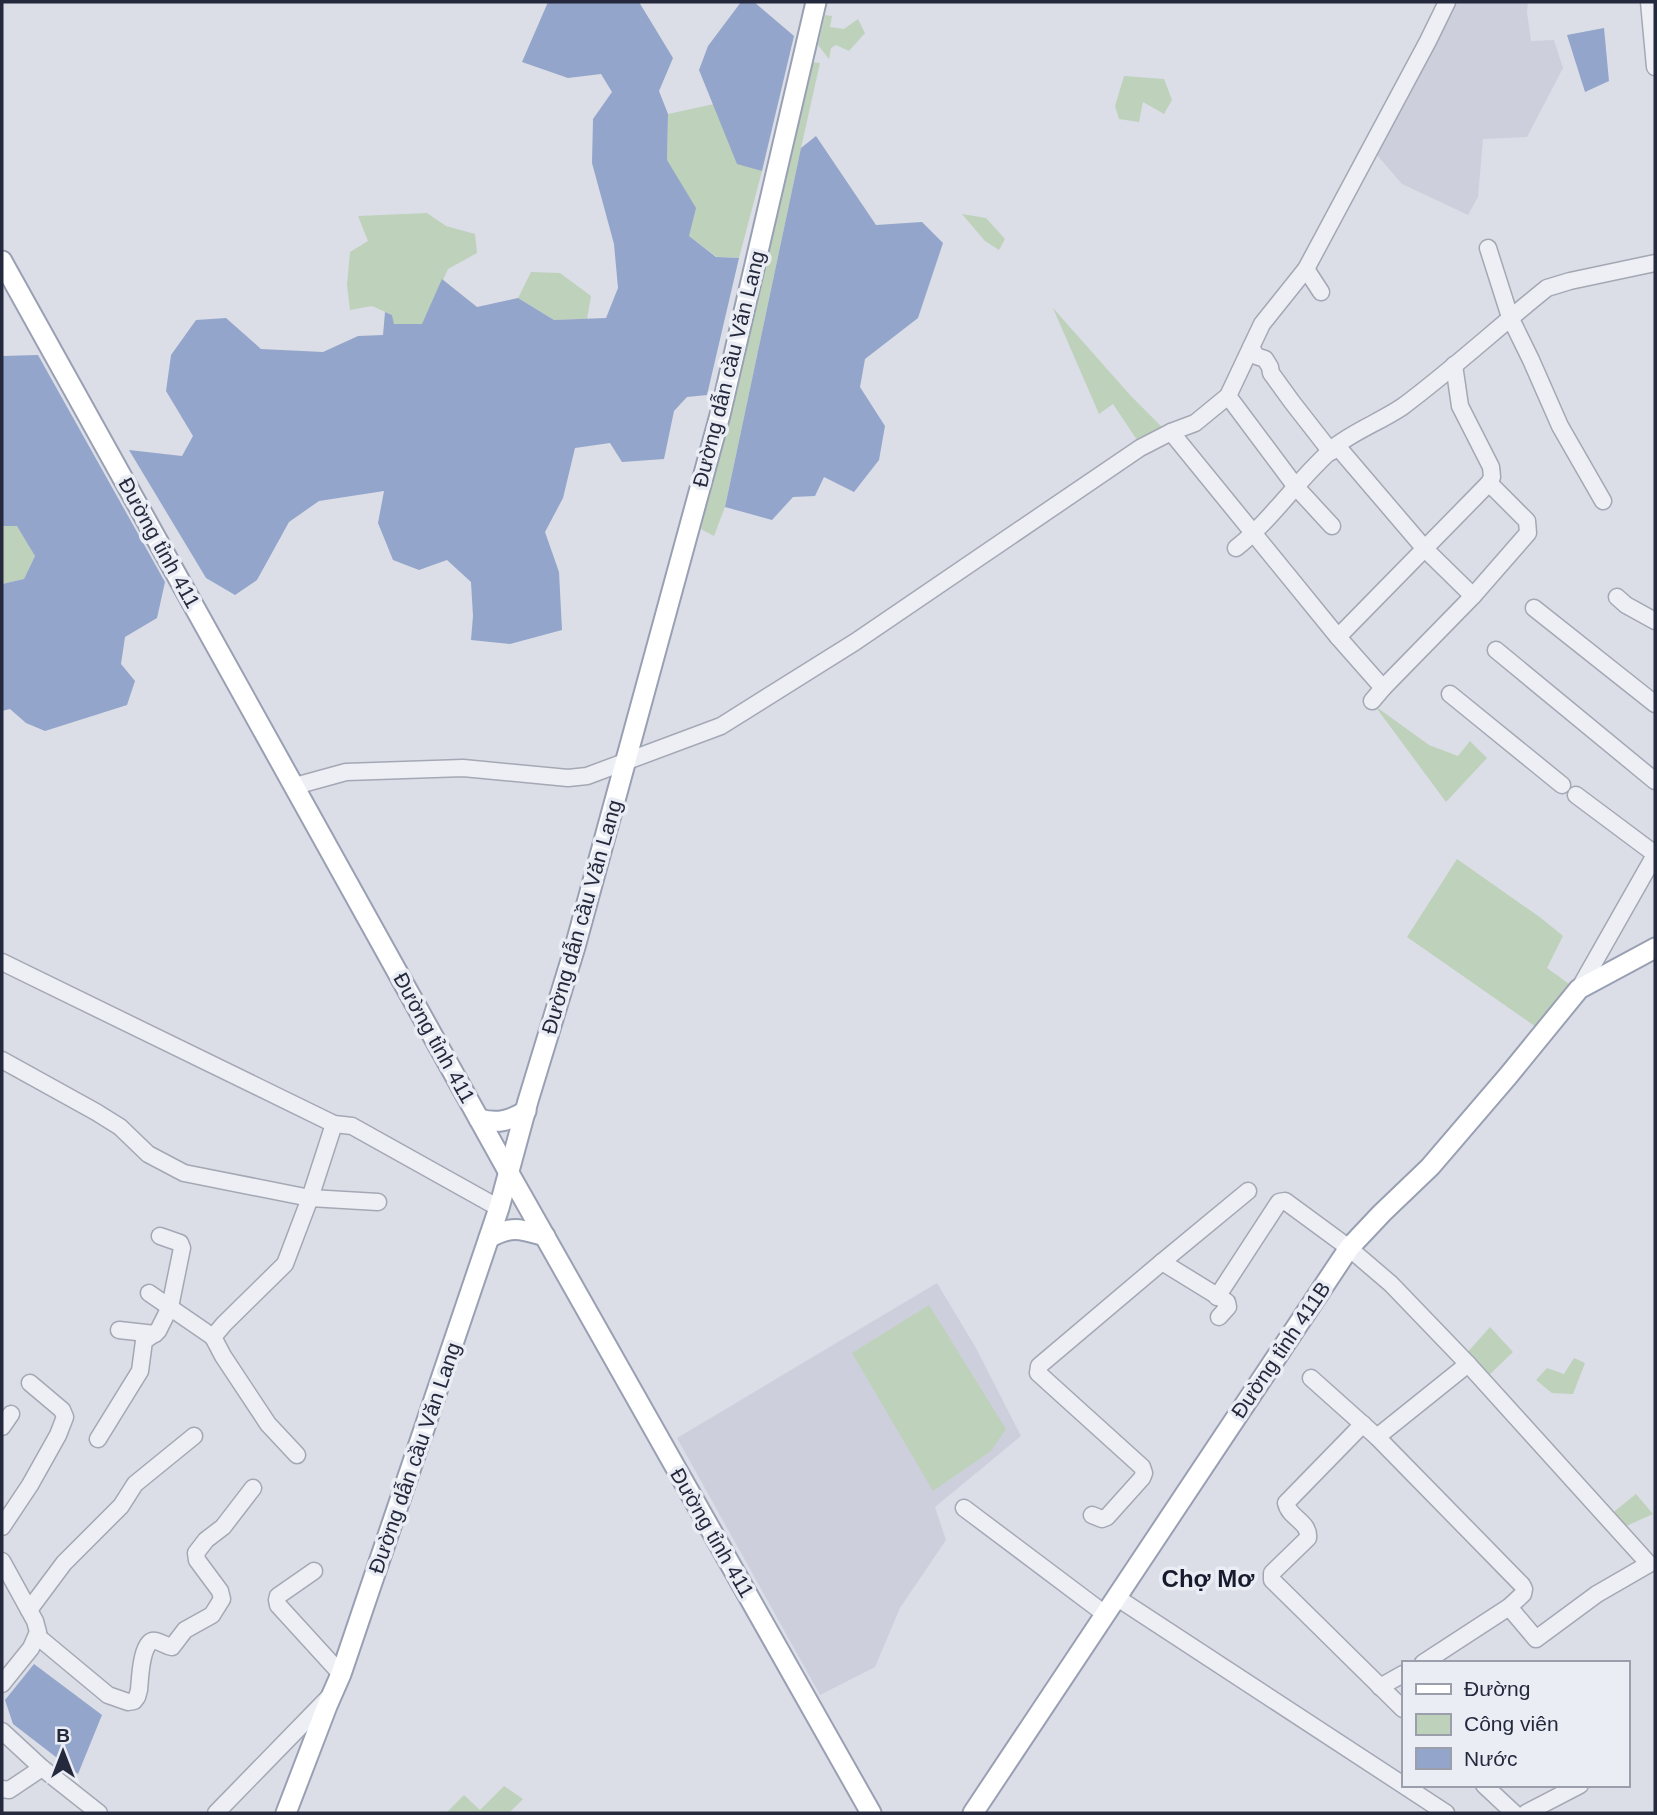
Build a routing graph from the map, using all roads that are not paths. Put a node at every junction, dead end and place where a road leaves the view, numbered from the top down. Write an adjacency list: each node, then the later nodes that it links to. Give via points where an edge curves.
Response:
1 (816, 2): 33 (main road, Đường dẫn cầu Văn Lang, via 720,415)
2 (1447, 2): 8 (street)
3 (1649, 2): 4 (street)
4 (1655, 67)
5 (1488, 248): 10 (street)
6 (2, 261): 36 (main road, Đường tỉnh 411)
7 (1655, 263): 10 (street, via 1555,284)
8 (1306, 269): 9 (street); 11 (street, via 1262,324)
9 (1321, 292)
10 (1510, 317): 12 (street); 18 (street, via 1560,426)
11 (1251, 347): 13 (street); 15 (street)
12 (1454, 365): 15 (street, via 1399,409); 16 (street, via 1460,406 1491,467)
13 (1228, 396): 14 (street, via 1195,423); 17 (street)
14 (1171, 432): 20 (street); 33 (street, via 1140,448 855,642 721,726)
15 (1334, 449): 17 (street); 22 (street)
16 (1489, 483): 22 (street); 23 (street, via 1529,528)
17 (1296, 487): 19 (street); 20 (street)
18 (1603, 501)
19 (1332, 526)
20 (1254, 534): 21 (street); 27 (street)
21 (1236, 548)
22 (1425, 549): 23 (street); 27 (street)
23 (1473, 596): 29 (street)
24 (1617, 597): 26 (street)
25 (1534, 608): 32 (street)
26 (1655, 621)
27 (1338, 637): 29 (street)
28 (1496, 650): 34 (street)
29 (1383, 688): 31 (street)
30 (1450, 694): 35 (street)
31 (1372, 701)
32 (1655, 704)
33 (626, 762): 36 (street, via 568,778 463,768 346,772); 43 (main road, Đường dẫn cầu Văn Lang)
34 (1655, 781)
35 (1562, 785)
36 (295, 786): 44 (main road, Đường tỉnh 411)
37 (1576, 796): 38 (street)
38 (1655, 855): 41 (street)
39 (1655, 948): 41 (main road, Đường tỉnh 411B)
40 (2, 962): 45 (street)
41 (1578, 989): 54 (main road, Đường tỉnh 411B, via 1430,1167)
42 (2, 1060): 48 (street, via 104,1117 148,1154 184,1173)
43 (526, 1111): 44 (main road, via 501,1122); 46 (main road, Đường dẫn cầu Văn Lang)
44 (479, 1119): 46 (main road, Đường tỉnh 411)
45 (334, 1124): 48 (street); 50 (street, via 352,1126)
46 (509, 1173): 50 (main road, Đường dẫn cầu Văn Lang); 52 (main road, Đường tỉnh 411)
47 (1248, 1191): 55 (street)
48 (310, 1198): 49 (street); 62 (street, via 285,1264)
49 (378, 1202)
50 (499, 1208): 53 (main road, Đường dẫn cầu Văn Lang)
51 (160, 1236): 58 (street, via 182,1248)
52 (545, 1236): 53 (main road, via 513,1228); 99 (main road, Đường tỉnh 411)
53 (489, 1238): 82 (main road, Đường dẫn cầu Văn Lang)
54 (1349, 1248): 57 (street, via 1282,1200); 63 (street, via 1391,1284); 77 (main road, Đường tỉnh 411B)
55 (1162, 1262): 57 (street); 73 (street, via 1038,1369 1142,1467 1142,1478 1107,1517)
56 (149, 1293): 58 (street)
57 (1217, 1297): 59 (street, via 1228,1305)
58 (170, 1307): 61 (street); 62 (street)
59 (1219, 1317)
60 (119, 1330): 61 (street)
61 (155, 1334): 69 (street, via 144,1341 140,1371)
62 (214, 1337): 70 (street, via 268,1424)
63 (1468, 1364): 68 (street); 78 (street, via 1648,1564 1536,1639)
64 (1311, 1378): 66 (street)
65 (30, 1382): 74 (street, via 65,1417)
66 (1363, 1424): 68 (street); 85 (street, via 1286,1503 1310,1534 1271,1576)
67 (194, 1436): 79 (street, via 135,1484)
68 (1377, 1437): 78 (street, via 1522,1585 1523,1594)
69 (99, 1439)
70 (298, 1455)
71 (253, 1488): 80 (street, via 197,1553 222,1599 212,1615 185,1630 172,1647 149,1643 134,1700 108,1695)
72 (964, 1508): 77 (street)
73 (1092, 1516)
74 (2, 1527)
75 (2, 1561): 79 (street)
76 (314, 1571): 82 (street, via 278,1596 278,1605)
77 (1110, 1606): 90 (street); 100 (main road, Đường tỉnh 411B)
78 (1509, 1607): 81 (street)
79 (29, 1610): 80 (street)
80 (37, 1636): 84 (street)
81 (1426, 1661)
82 (341, 1674): 86 (main road, Đường dẫn cầu Văn Lang)
83 (1402, 1675): 85 (street)
84 (2, 1684)
85 (1380, 1688): 87 (street)
86 (332, 1694): 97 (street); 98 (main road, Đường dẫn cầu Văn Lang)
87 (1402, 1708)
88 (2, 1731): 89 (street)
89 (42, 1768): 94 (street, via 9,1790); 95 (street)
90 (1402, 1782)
91 (1410, 1787): 101 (street)
92 (1486, 1787): 102 (street)
93 (1576, 1787): 103 (street)
94 (2, 1789)
95 (78, 1807): 96 (street)
96 (99, 1813)
97 (216, 1813)
98 (286, 1813)
99 (871, 1813)
100 (973, 1813)
101 (1446, 1813)
102 (1514, 1813)
103 (1526, 1813)

